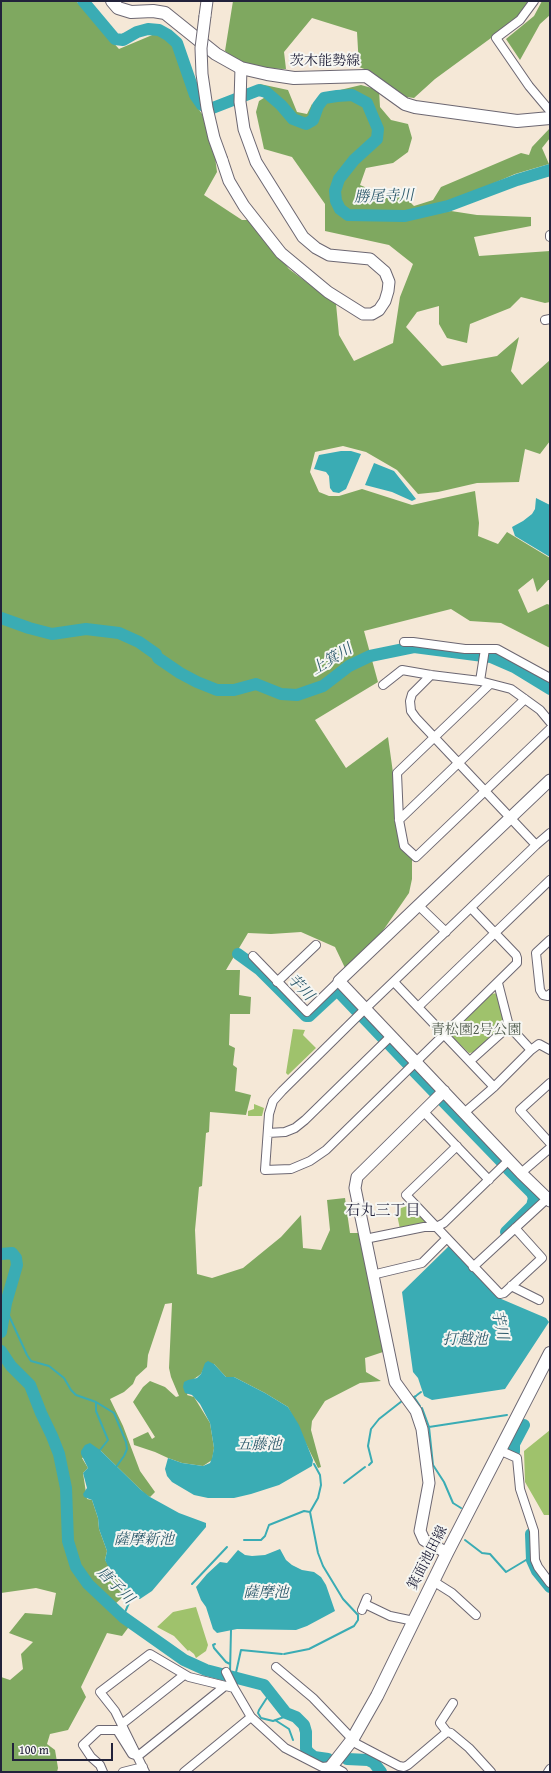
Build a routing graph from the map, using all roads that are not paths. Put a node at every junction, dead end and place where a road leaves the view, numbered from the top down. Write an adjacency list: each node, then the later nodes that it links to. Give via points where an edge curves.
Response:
1 (112, 1): 4 (main road, 茨木能勢線, via 118,8 131,12 165,13)
2 (207, 1): 4 (street, bridge, via 201,48 202,74 214,138 230,181 244,206 281,253 328,292 363,314 372,314 385,302 389,282 385,272 370,259 330,255 303,237 256,162 249,146 240,102)
3 (534, 1): 5 (street, via 520,20 496,38 529,86)
4 (241, 73): 6 (main road, 茨木能勢線, via 294,78 366,76 405,104 415,107 517,122)
5 (550, 111)
6 (550, 118)
7 (404, 642): 8 (street, via 465,648)
8 (485, 654): 10 (street, via 497,649); 11 (street)
9 (431, 675): 11 (street); 13 (street, via 402,670); 17 (street, via 412,694 410,701 411,711)
10 (550, 678)
11 (480, 681): 12 (street)
12 (490, 684): 14 (street, via 510,689); 17 (street)
13 (383, 685)
14 (525, 699): 15 (street, via 540,710); 18 (street)
15 (550, 722)
16 (550, 729): 20 (street)
17 (433, 737): 18 (street); 22 (street, via 396,773)
18 (458, 764): 20 (street); 22 (street)
19 (550, 780): 21 (street)
20 (485, 790): 21 (street); 22 (street, via 416,857 404,846)
21 (511, 818): 24 (street); 26 (street)
22 (399, 820)
23 (550, 833): 24 (street)
24 (536, 845): 27 (street)
25 (550, 880): 29 (street)
26 (419, 906): 28 (street); 33 (street)
27 (471, 908): 28 (street); 29 (street)
28 (446, 932): 35 (street)
29 (496, 933): 36 (street, via 516,955 518,961); 38 (street)
30 (550, 940): 37 (street, via 536,953 540,990 543,995)
31 (316, 945): 34 (street)
32 (253, 956): 34 (street)
33 (339, 981): 34 (street, via 307,1012); 39 (street)
34 (277, 982)
35 (394, 982): 38 (street); 39 (street)
36 (498, 983): 40 (street); 41 (street)
37 (550, 994)
38 (418, 1007): 41 (street)
39 (366, 1009): 42 (street); 52 (street, via 273,1101 269,1114)
40 (509, 1026): 43 (street); 45 (street)
41 (443, 1034): 45 (street); 46 (street)
42 (391, 1036): 46 (street); 52 (street, via 295,1128)
43 (531, 1050): 44 (street, via 539,1044); 48 (street)
44 (550, 1050)
45 (470, 1061): 48 (street)
46 (415, 1062): 49 (street); 52 (street, via 326,1150 310,1161 291,1169 265,1170)
47 (550, 1084): 53 (street, via 520,1110)
48 (494, 1087): 51 (street)
49 (440, 1095): 50 (street); 51 (street)
50 (423, 1111): 54 (street); 63 (street, via 356,1178 355,1188)
51 (464, 1113): 56 (street)
52 (268, 1134)
53 (550, 1143)
54 (457, 1146): 58 (street); 60 (street, via 406,1194)
55 (550, 1148): 57 (street)
56 (509, 1160): 57 (street); 58 (street)
57 (521, 1173): 59 (street)
58 (489, 1180): 60 (street, via 444,1223)
59 (549, 1199): 61 (street)
60 (436, 1227): 62 (street); 63 (street, via 424,1226)
61 (515, 1228): 64 (street); 66 (street, via 542,1258)
62 (447, 1238): 64 (street); 65 (street, via 422,1263)
63 (365, 1239): 65 (street)
64 (474, 1267): 66 (street, via 500,1294)
65 (372, 1275): 70 (street, via 395,1382 416,1411 422,1429 429,1483 420,1531 424,1540)
66 (511, 1286): 67 (street)
67 (539, 1300)
68 (550, 1353): 69 (main road, 箕面池田線)
69 (500, 1450): 70 (main road, 箕面池田線); 72 (street, via 517,1458 520,1489 534,1531 535,1560)
70 (447, 1553): 71 (main road, 箕面池田線)
71 (433, 1581): 74 (street, via 452,1593); 75 (main road, 箕面池田線)
72 (550, 1583)
73 (365, 1604): 75 (street, via 390,1616)
74 (476, 1615)
75 (414, 1621): 84 (main road, 箕面池田線)
76 (276, 1667): 84 (street, via 313,1698)
77 (184, 1675): 79 (street); 82 (street); 82 (street, via 150,1654 100,1692)
78 (228, 1675): 79 (street)
79 (230, 1687): 81 (street); 85 (street)
80 (453, 1703): 83 (street, via 440,1723)
81 (251, 1717): 87 (street, via 285,1748); 91 (street)
82 (122, 1724): 85 (street)
83 (447, 1732): 84 (street, via 404,1767); 93 (street, via 469,1748)
84 (352, 1740): 87 (main road, 箕面池田線)
85 (138, 1756): 86 (street); 89 (street, via 132,1754 117,1730 99,1730 83,1745)
86 (144, 1769): 90 (street)
87 (330, 1769): 92 (street)
88 (550, 1769): 94 (street)
89 (103, 1772)
90 (123, 1772)
91 (184, 1772)
92 (343, 1772)
93 (491, 1772)
94 (548, 1772)

